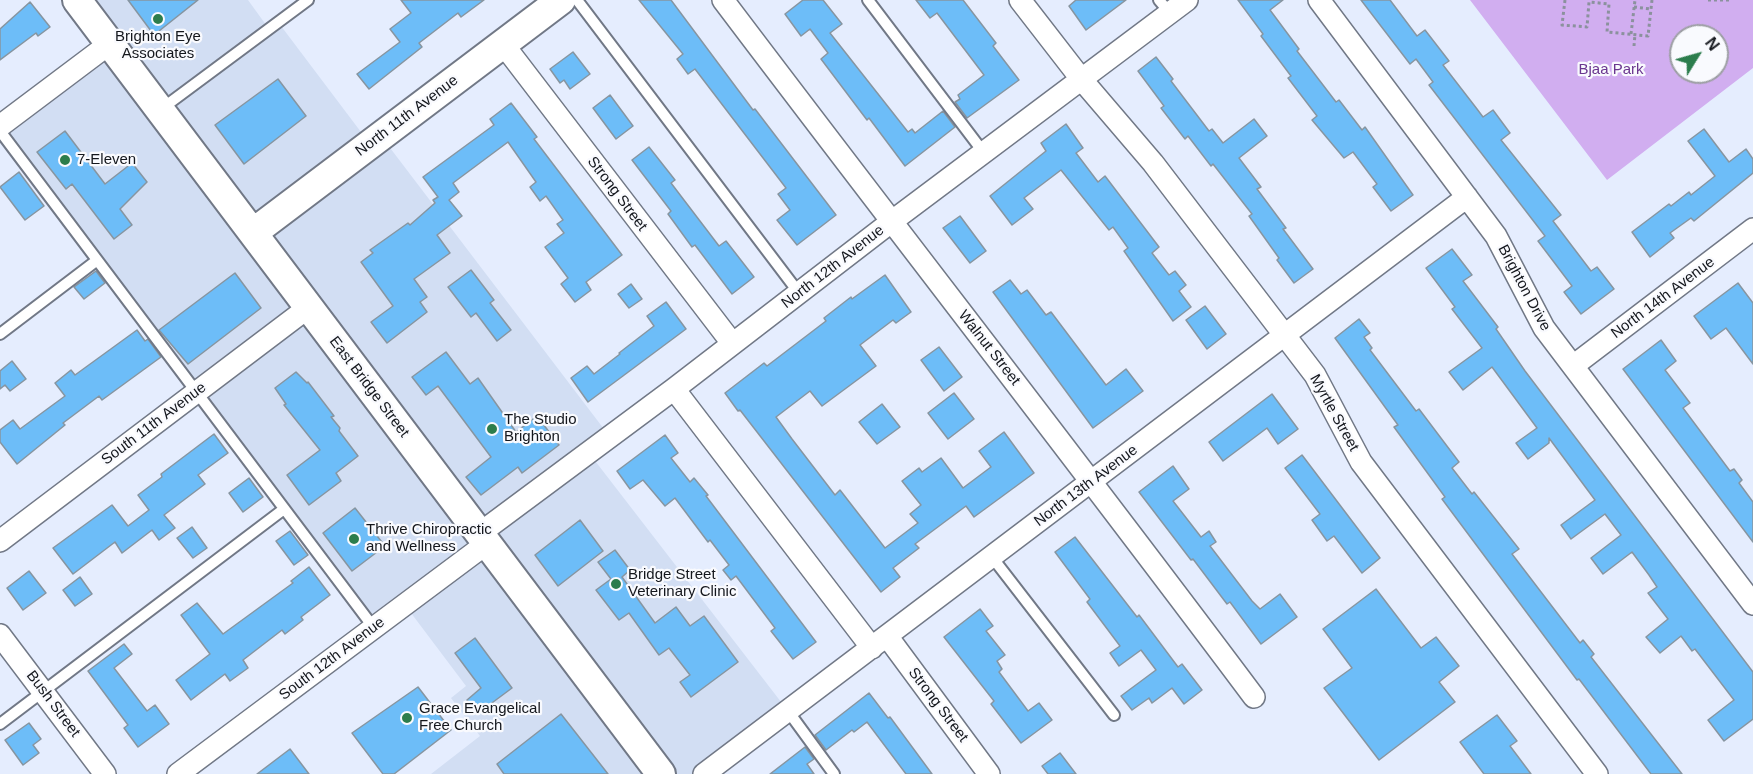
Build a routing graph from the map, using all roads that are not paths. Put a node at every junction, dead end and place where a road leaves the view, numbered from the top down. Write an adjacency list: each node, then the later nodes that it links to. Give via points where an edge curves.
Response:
1 (77, 0): 11 (main road, East Bridge Street)
2 (308, 0): 14 (lane)
3 (561, 0): 12 (main road, North 11th Avenue)
4 (577, 0): 22 (lane)
5 (723, 0): 18 (street, Walnut Street)
6 (868, 0): 16 (lane)
7 (1020, 0): 13 (street, Myrtle Street)
8 (1187, 0): 10 (street, North 12th Avenue)
9 (1319, 0): 17 (street, Brighton Drive)
10 (1164, 7): 13 (street, North 12th Avenue)
11 (109, 44): 14 (main road, East Bridge Street); 15 (street)
12 (503, 44): 20 (main road, North 11th Avenue); 26 (street, Strong Street)
13 (1082, 80): 16 (street, North 12th Avenue); 25 (street, Myrtle Street, via 1153,164)
14 (160, 110): 20 (main road, East Bridge Street)
15 (0, 129): 21 (lane)
16 (984, 153): 18 (street, North 12th Avenue)
17 (1467, 197): 25 (street, North 13th Avenue); 27 (street, Brighton Drive, via 1505,251 1537,318)
18 (891, 222): 22 (street, North 12th Avenue); 30 (street, Walnut Street)
19 (1753, 231): 27 (street, North 14th Avenue)
20 (254, 232): 23 (main road, East Bridge Street)
21 (96, 261): 24 (lane); 29 (lane)
22 (799, 293): 26 (street, North 12th Avenue)
23 (309, 307): 29 (street, South 11th Avenue); 32 (main road, East Bridge Street)
24 (0, 334)
25 (1286, 336): 30 (street, North 13th Avenue); 50 (street, Myrtle Street, via 1322,386 1361,462)
26 (732, 343): 28 (street, North 12th Avenue)
27 (1573, 366): 35 (street, Brighton Drive)
28 (674, 389): 32 (street, North 12th Avenue); 38 (street, Strong Street)
29 (197, 392): 31 (lane); 33 (street, South 11th Avenue)
30 (1093, 481): 34 (street, North 13th Avenue); 40 (street, Walnut Street)
31 (285, 509): 36 (lane); 39 (lane)
32 (482, 539): 36 (street, South 12th Avenue); 46 (main road, East Bridge Street)
33 (0, 541)
34 (992, 557): 38 (street, North 13th Avenue); 42 (lane)
35 (1753, 604)
36 (374, 628): 45 (street, South 12th Avenue)
37 (0, 635): 39 (street, Bush Street)
38 (880, 642): 41 (street, North 13th Avenue); 49 (street, Strong Street)
39 (43, 692): 43 (lane); 44 (street, Bush Street)
40 (1254, 697)
41 (788, 711): 47 (street, North 13th Avenue); 48 (lane)
42 (1114, 716)
43 (0, 724)
44 (105, 774)
45 (178, 774)
46 (661, 774)
47 (704, 774)
48 (834, 774)
49 (989, 774)
50 (1597, 774)

